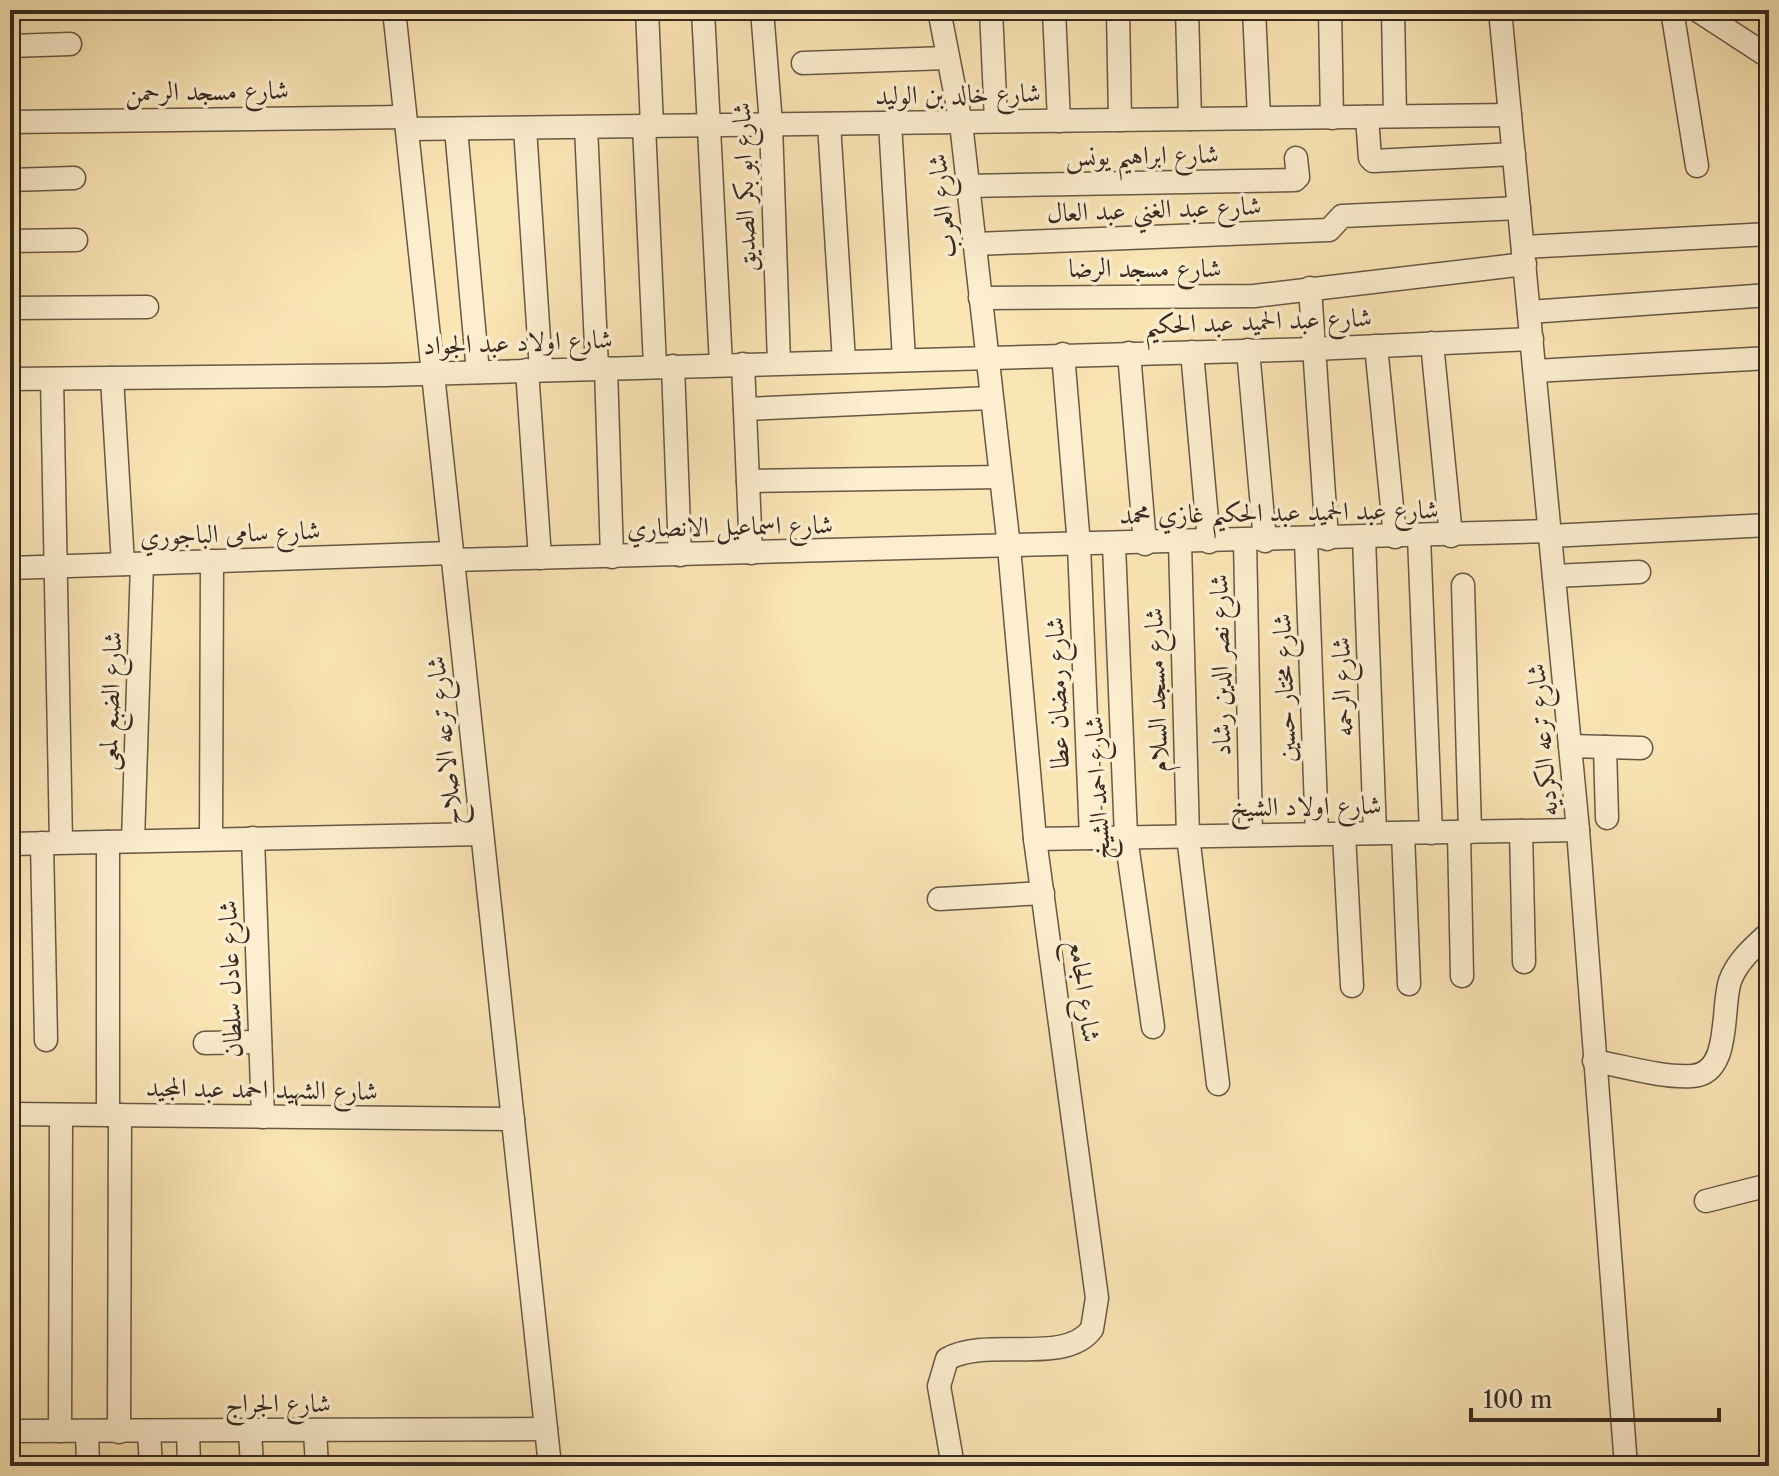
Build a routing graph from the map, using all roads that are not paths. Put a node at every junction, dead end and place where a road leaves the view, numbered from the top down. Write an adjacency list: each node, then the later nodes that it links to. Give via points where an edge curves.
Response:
1 (394, 10): 31 (street, شارع ترعه الاصلاح)
2 (647, 10): 37 (street)
3 (703, 10): 36 (street)
4 (762, 10): 34 (street, شارع ابو بكر الصديق)
5 (939, 10): 19 (street, شارع العرب)
6 (991, 10): 28 (street)
7 (1054, 10): 29 (street)
8 (1118, 10): 27 (street)
9 (1187, 10): 26 (street)
10 (1254, 10): 24 (street)
11 (1330, 10): 25 (street)
12 (1393, 10): 22 (street)
13 (1500, 10): 21 (street, شارع ترعه الكرديه)
14 (1672, 10): 43 (street)
15 (1697, 10): 18 (street)
16 (70, 44): 17 (street)
17 (10, 46)
18 (1769, 57)
19 (947, 58): 20 (street); 33 (street, شارع العرب)
20 (803, 63)
21 (1510, 115): 22 (street, شارع خالد بن الوليد); 41 (street, شارع ترعه الكرديه)
22 (1395, 116): 23 (street, شارع خالد بن الوليد)
23 (1367, 117): 25 (street, شارع خالد بن الوليد); 41 (street, via 1373,161)
24 (1259, 118): 25 (street, شارع خالد بن الوليد); 26 (street, شارع خالد بن الوليد)
25 (1332, 118)
26 (1190, 119): 27 (street, شارع خالد بن الوليد)
27 (1120, 120): 29 (street, شارع خالد بن الوليد)
28 (996, 121): 29 (street, شارع خالد بن الوليد); 33 (street, شارع خالد بن الوليد)
29 (1059, 121)
30 (10, 122): 31 (street, شارع مسجد الرحمن)
31 (406, 123): 40 (street, شارع خالد بن الوليد); 78 (street, شارع ترعه الاصلاح)
32 (890, 123): 33 (street, شارع خالد بن الوليد); 35 (street, شارع خالد بن الوليد); 69 (street)
33 (961, 123): 46 (street, شارع العرب)
34 (771, 124): 35 (street, شارع خالد بن الوليد); 36 (street, شارع خالد بن الوليد); 71 (street, شارع ابو بكر الصديق)
35 (829, 124): 70 (street)
36 (710, 125): 37 (street, شارع خالد بن الوليد); 72 (street)
37 (648, 126): 38 (street, شارع خالد بن الوليد); 73 (street)
38 (586, 127): 39 (street, شارع خالد بن الوليد); 74 (street)
39 (525, 128): 40 (street, شارع خالد بن الوليد); 75 (street)
40 (456, 129): 77 (street)
41 (1514, 154): 47 (street, شارع ترعه الكرديه)
42 (1296, 158): 46 (street, شارع ابراهيم يونس, via 1295,180)
43 (1697, 166)
44 (74, 178): 45 (street)
45 (10, 180)
46 (968, 186): 51 (street, شارع العرب)
47 (1519, 208): 51 (street, شارع عبد الغني عبد العال, via 1342,216 1334,227); 52 (street, شارع ترعه الكرديه)
48 (1769, 234): 52 (street, شارع مسجد الرضا)
49 (76, 240): 50 (street)
50 (10, 241)
51 (975, 244): 55 (street, شارع العرب)
52 (1524, 256): 53 (street, شارع مسجد الرضا); 58 (street, شارع ترعه الكرديه)
53 (1310, 288): 55 (street, شارع مسجد الرضا, via 1254,296); 62 (street, شارع مختار حسين)
54 (1769, 295): 58 (street)
55 (980, 298): 67 (street, شارع العرب)
56 (147, 307): 57 (street)
57 (10, 308)
58 (1529, 312): 59 (street, شارع ترعه الكرديه)
59 (1532, 339): 60 (street, شارع عبد الحميد عبد الحكيم); 76 (street, شارع ترعه الكرديه)
60 (1432, 343): 61 (street, شارع عبد الحميد عبد الحكيم); 88 (street)
61 (1376, 346): 62 (street, شارع عبد الحميد عبد الحكيم); 89 (street)
62 (1314, 349): 63 (street, شارع عبد الحميد عبد الحكيم); 92 (street, شارع مختار حسين)
63 (1248, 350): 64 (street, شارع عبد الحميد عبد الحكيم); 93 (street, شارع نصر الدين رشاد)
64 (1192, 352): 65 (street, شارع عبد الحميد عبد الحكيم); 94 (street)
65 (1129, 353): 66 (street, شارع عبد الحميد عبد الحكيم); 96 (street)
66 (1063, 354): 67 (street, شارع عبد الحميد عبد الحكيم); 97 (street, شارع رمضان عطا)
67 (986, 357): 69 (street, شارع اولاد عبد الجواد); 82 (street, شارع العرب)
68 (1769, 358): 76 (street)
69 (904, 359): 70 (street, شارع اولاد عبد الجواد)
70 (844, 361): 71 (street, شارع اولاد عبد الجواد)
71 (779, 363): 72 (street, شارع اولاد عبد الجواد)
72 (732, 364): 73 (street, شارع اولاد عبد الجواد); 83 (street)
73 (664, 366): 74 (street, شارع اولاد عبد الجواد); 101 (street)
74 (602, 368): 75 (street, شارع اولاد عبد الجواد); 103 (street)
75 (534, 370): 77 (street, شارع اولاد عبد الجواد); 104 (street)
76 (1535, 371): 87 (street, شارع ترعه الكرديه)
77 (478, 372): 78 (street, شارع اولاد عبد الجواد)
78 (435, 373): 79 (street, شارع اولاد عبد الجواد); 102 (street, شارع ترعه الاصلاح)
79 (112, 378): 81 (street, شارع اولاد عبد الجواد); 106 (street, شارع الضبع لمعى)
80 (10, 379): 81 (street, شارع اولاد عبد الجواد)
81 (52, 379): 107 (street)
82 (990, 398): 83 (street); 84 (street, شارع الجامع)
83 (745, 409): 85 (street)
84 (1000, 477): 85 (street); 99 (street, شارع الجامع)
85 (748, 481): 100 (street)
86 (1769, 525): 87 (street, شارع عبد الحميد عبد الحكيم غازي محمد)
87 (1550, 533): 88 (street, شارع عبد الحميد عبد الحكيم غازي محمد); 110 (street, شارع ترعه الكرديه)
88 (1451, 536): 90 (street, شارع عبد الحميد عبد الحكيم غازي محمد)
89 (1395, 537): 90 (street, شارع عبد الحميد عبد الحكيم غازي محمد); 91 (street, شارع عبد الحميد عبد الحكيم غازي محمد)
90 (1419, 537): 121 (street)
91 (1364, 538): 92 (street, شارع عبد الحميد عبد الحكيم غازي محمد); 119 (street, شارع الرحمه)
92 (1317, 539): 93 (street, شارع عبد الحميد عبد الحكيم غازي محمد); 123 (street, شارع مختار حسين)
93 (1255, 541): 94 (street, شارع عبد الحميد عبد الحكيم غازي محمد); 125 (street, شارع نصر الدين رشاد)
94 (1209, 542): 95 (street, شارع عبد الحميد عبد الحكيم غازي محمد)
95 (1180, 543): 96 (street, شارع عبد الحميد عبد الحكيم غازي محمد); 126 (street, شارع مسجد السلام)
96 (1145, 544): 98 (street, شارع عبد الحميد عبد الحكيم غازي محمد)
97 (1079, 545): 98 (street, شارع عبد الحميد عبد الحكيم غازي محمد); 99 (street, شارع عبد الحميد عبد الحكيم غازي محمد); 129 (street, شارع رمضان عطا)
98 (1114, 545): 127 (street, شارع احمد الشيخ)
99 (1009, 547): 100 (street, شارع اسماعيل الانصاري); 131 (street, شارع الجامع)
100 (751, 553): 101 (street, شارع اسماعيل الانصاري)
101 (680, 555): 103 (street, شارع اسماعيل الانصاري)
102 (452, 556): 104 (street, شارع اسماعيل الانصاري); 105 (street, شارع سامى الباجوري); 122 (street, شارع ترعه الاصلاح)
103 (612, 557): 104 (street, شارع اسماعيل الانصاري)
104 (540, 558)
105 (212, 561): 106 (street, شارع سامى الباجوري); 130 (street)
106 (132, 564): 107 (street, شارع سامى الباجوري); 132 (street, شارع الضبع لمعى)
107 (56, 566): 108 (street, شارع سامى الباجوري); 134 (street)
108 (10, 568)
109 (1639, 572): 110 (street)
110 (1554, 576): 112 (street, شارع ترعه الكرديه)
111 (1463, 585): 118 (street)
112 (1570, 746): 113 (street); 116 (street, شارع ترعه الكرديه)
113 (1605, 747): 114 (street); 115 (street)
114 (1641, 748)
115 (1607, 818)
116 (1578, 830): 117 (street, شارع اولاد الشيخ); 147 (street, شارع ترعه الكرديه)
117 (1521, 831): 118 (street, شارع اولاد الشيخ); 139 (street)
118 (1464, 832): 121 (street, شارع اولاد الشيخ); 140 (street)
119 (1375, 833): 120 (street, شارع اولاد الشيخ); 124 (street, شارع اولاد الشيخ)
120 (1403, 833): 121 (street, شارع اولاد الشيخ); 141 (street)
121 (1431, 833)
122 (482, 834): 128 (street); 153 (street, شارع ترعه الاصلاح)
123 (1317, 834): 124 (street, شارع اولاد الشيخ); 125 (street, شارع اولاد الشيخ)
124 (1344, 834): 142 (street)
125 (1251, 835): 126 (street, شارع اولاد الشيخ)
126 (1188, 836): 127 (street, شارع اولاد الشيخ); 148 (street, شارع مسجد السلام)
127 (1126, 837): 129 (street, شارع اولاد الشيخ); 143 (street, شارع احمد الشيخ)
128 (253, 838): 130 (street); 145 (street, شارع عادل سلطان)
129 (1091, 838): 131 (street, شارع اولاد الشيخ)
130 (211, 839): 132 (street)
131 (1035, 839): 136 (street, شارع الجامع)
132 (133, 841): 133 (street)
133 (108, 842): 134 (street); 151 (street)
134 (52, 843): 135 (street); 144 (street)
135 (10, 844)
136 (1043, 893): 137 (street); 171 (street, شارع الجامع, via 1097,1298 1092,1329 1068,1347 970,1349 947,1359 939,1386)
137 (939, 899)
138 (1769, 933): 147 (street, via 1741,961 1730,981 1719,1051 1709,1069 1691,1076)
139 (1524, 962)
140 (1462, 976)
141 (1409, 984)
142 (1352, 986)
143 (1153, 1027)
144 (46, 1040)
145 (260, 1042): 146 (street); 152 (street, شارع عادل سلطان)
146 (205, 1043)
147 (1594, 1061): 172 (street, شارع ترعه الكرديه)
148 (1218, 1084)
149 (10, 1114): 150 (street, شارع الشهيد احمد عبد المجيد)
150 (61, 1115): 151 (street, شارع الشهيد احمد عبد المجيد); 158 (street)
151 (114, 1115): 152 (street, شارع الشهيد احمد عبد المجيد); 163 (street)
152 (263, 1117): 153 (street, شارع الشهيد احمد عبد المجيد)
153 (513, 1119): 156 (street, شارع ترعه الاصلاح)
154 (1769, 1185): 155 (street)
155 (1706, 1201)
156 (546, 1429): 161 (street, شارع الجراج); 170 (street, شارع ترعه الاصلاح)
157 (10, 1431): 158 (street, شارع الجراج)
158 (60, 1431): 162 (street, شارع الجراج)
159 (188, 1431): 160 (street, شارع الجراج); 164 (street, شارع الجراج); 167 (street)
160 (250, 1431): 161 (street, شارع الجراج); 168 (street)
161 (315, 1431): 169 (street)
162 (87, 1432): 163 (street, شارع الجراج); 165 (street)
163 (119, 1432): 164 (street, شارع الجراج)
164 (149, 1432): 166 (street)
165 (88, 1466)
166 (151, 1466)
167 (189, 1466)
168 (252, 1466)
169 (317, 1466)
170 (550, 1466)
171 (953, 1466)
172 (1626, 1466)

